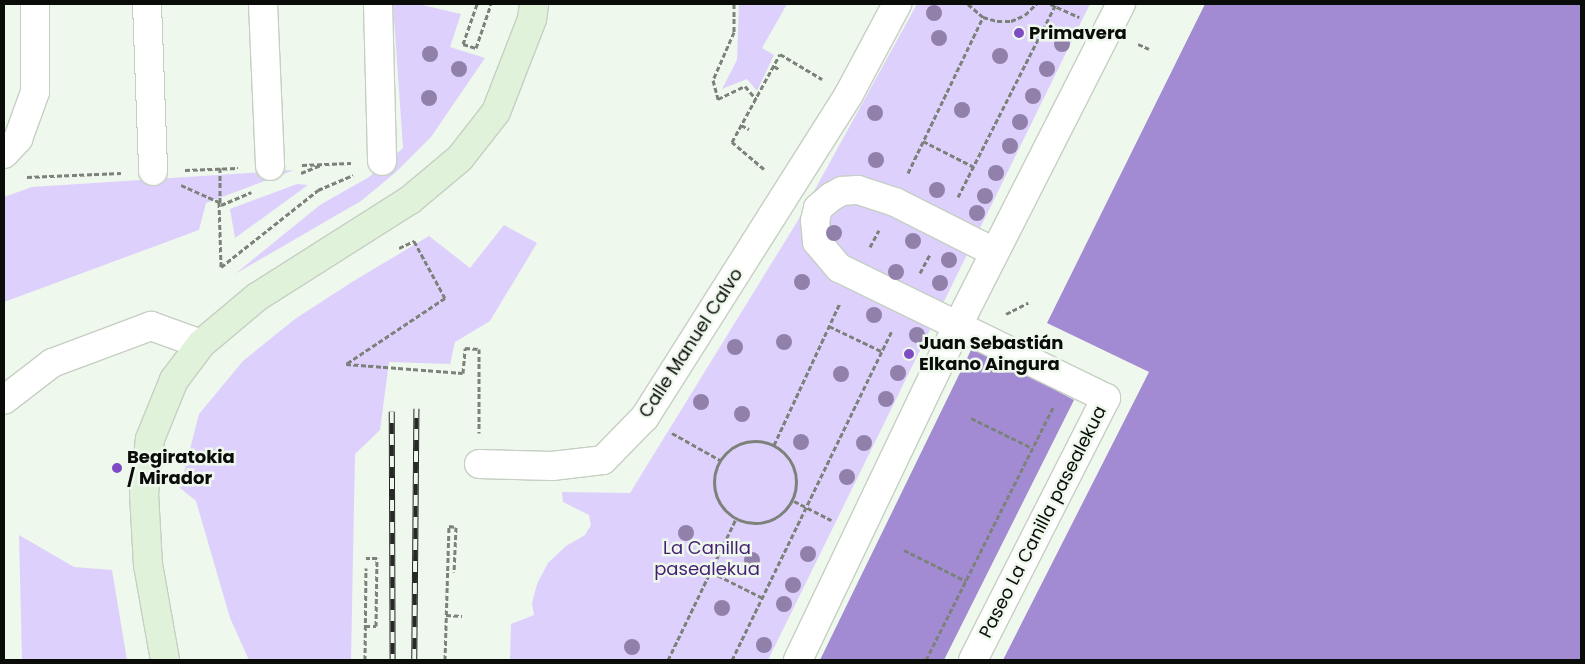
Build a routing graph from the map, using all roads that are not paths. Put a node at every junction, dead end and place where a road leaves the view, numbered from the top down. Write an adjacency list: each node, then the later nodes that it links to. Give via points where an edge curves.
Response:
1 (35, 4): 8 (street, via 35,92 18,139)
2 (147, 4): 11 (street)
3 (263, 4): 10 (street)
4 (378, 4): 9 (street)
5 (534, 4): 16 (street, via 532,19 496,112 460,158 410,200 256,296)
6 (897, 4): 12 (street, Calle Manuel Calvo, via 849,94)
7 (1121, 4): 14 (street)
8 (4, 154)
9 (382, 161)
10 (270, 166)
11 (153, 172)
12 (789, 190): 13 (street); 18 (street, Calle Manuel Calvo, via 645,417 603,460 552,466)
13 (818, 208): 14 (street, via 842,191 858,190 895,202); 15 (street, via 815,221 818,242 839,268)
14 (994, 252): 15 (street)
15 (958, 325): 20 (street); 21 (street, Paseo La Canilla pasealekua, via 1106,398)
16 (201, 344): 17 (street, via 151,326 52,363); 19 (street, via 174,380 150,439 144,494 148,566)
17 (4, 400)
18 (479, 464)
19 (166, 660)
20 (798, 660)
21 (974, 660)

